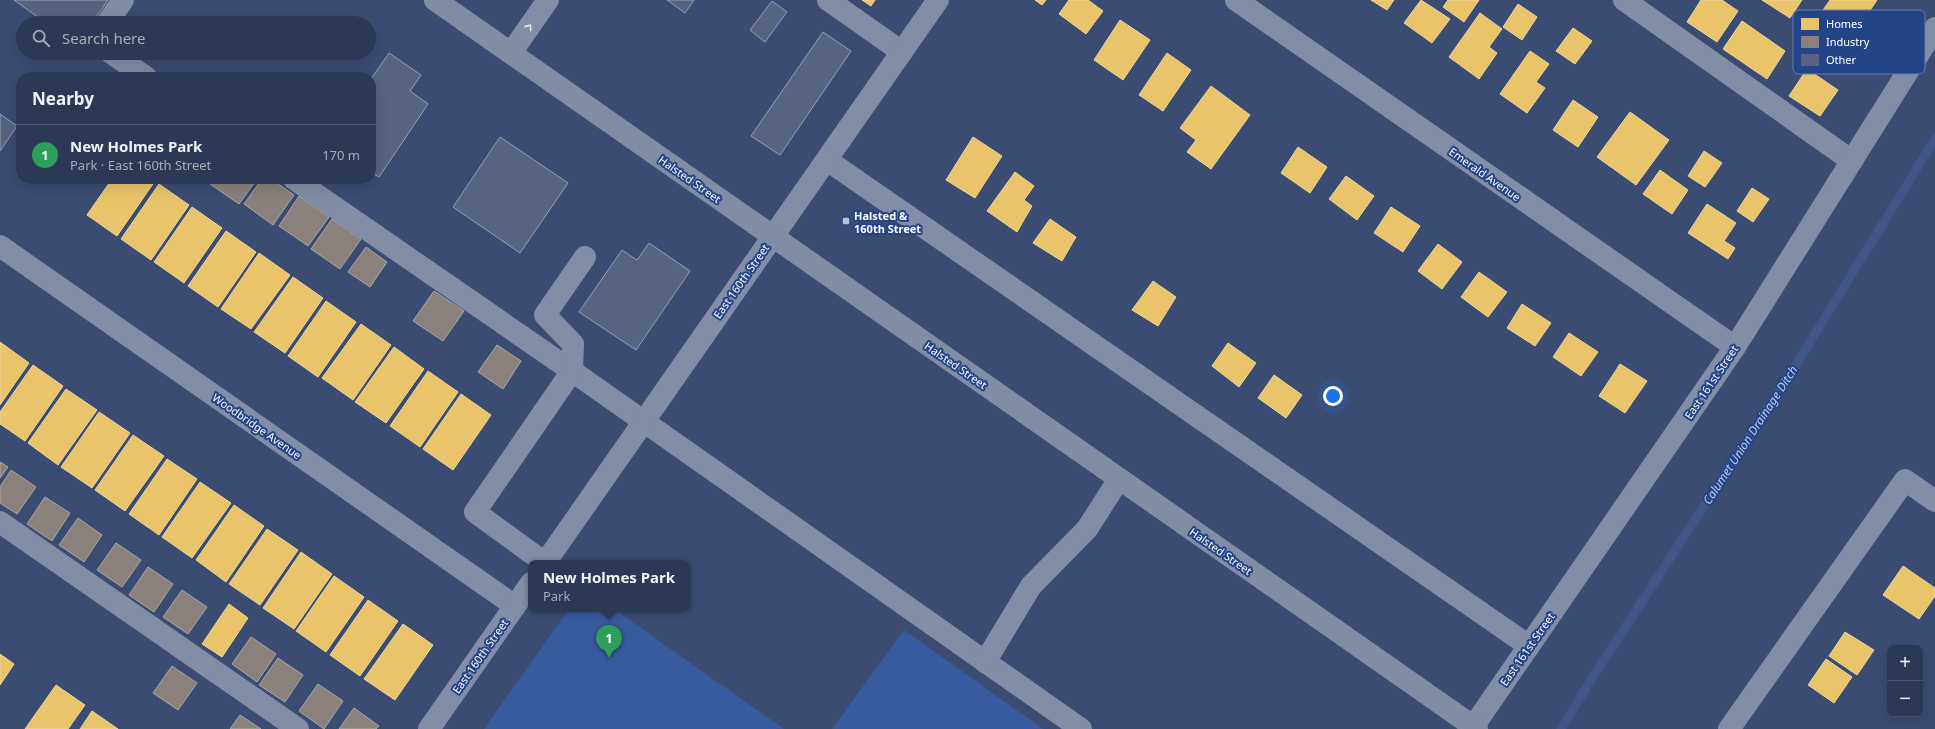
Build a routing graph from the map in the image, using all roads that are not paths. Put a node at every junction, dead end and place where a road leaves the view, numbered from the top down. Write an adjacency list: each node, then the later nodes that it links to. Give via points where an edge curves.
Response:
1 (123, 0): 8 (street)
2 (435, 0): 12 (main road, Halsted Street)
3 (548, 0): 12 (street, one-way to 3)
4 (828, 0): 11 (street)
5 (938, 0): 11 (street, East 160th Street)
6 (1236, 0): 22 (street, Emerald Avenue)
7 (1624, 0): 17 (street)
8 (112, 16)
9 (1935, 28): 10 (street, East 161st Street)
10 (1925, 44)
11 (902, 52): 16 (street, East 160th Street)
12 (511, 53): 19 (main road, Halsted Street)
13 (121, 60): 14 (street)
14 (139, 72)
15 (1906, 74): 17 (street, East 161st Street)
16 (827, 160): 19 (street, East 160th Street); 32 (street)
17 (1852, 161): 22 (street, East 161st Street)
18 (301, 184): 23 (street)
19 (772, 237): 24 (street, East 160th Street); 25 (main road, Halsted Street)
20 (0, 246): 31 (street, Woodbridge Avenue)
21 (585, 257): 23 (street, via 546,315 573,344)
22 (1735, 347): 32 (street, East 161st Street)
23 (572, 370): 24 (street); 28 (street, via 475,512)
24 (644, 421): 29 (street, East 160th Street); 33 (street)
25 (1119, 479): 33 (street, via 1087,529 1031,586); 34 (main road, Halsted Street)
26 (1935, 501): 38 (street, via 1905,480)
27 (0, 522): 35 (street)
28 (541, 560)
29 (547, 560)
30 (528, 587): 31 (street, East 160th Street)
31 (515, 606): 36 (street, East 160th Street)
32 (1529, 646): 34 (street, East 161st Street)
33 (985, 662): 37 (street)
34 (1475, 728)
35 (298, 729)
36 (429, 729)
37 (1081, 729)
38 (1729, 729)

